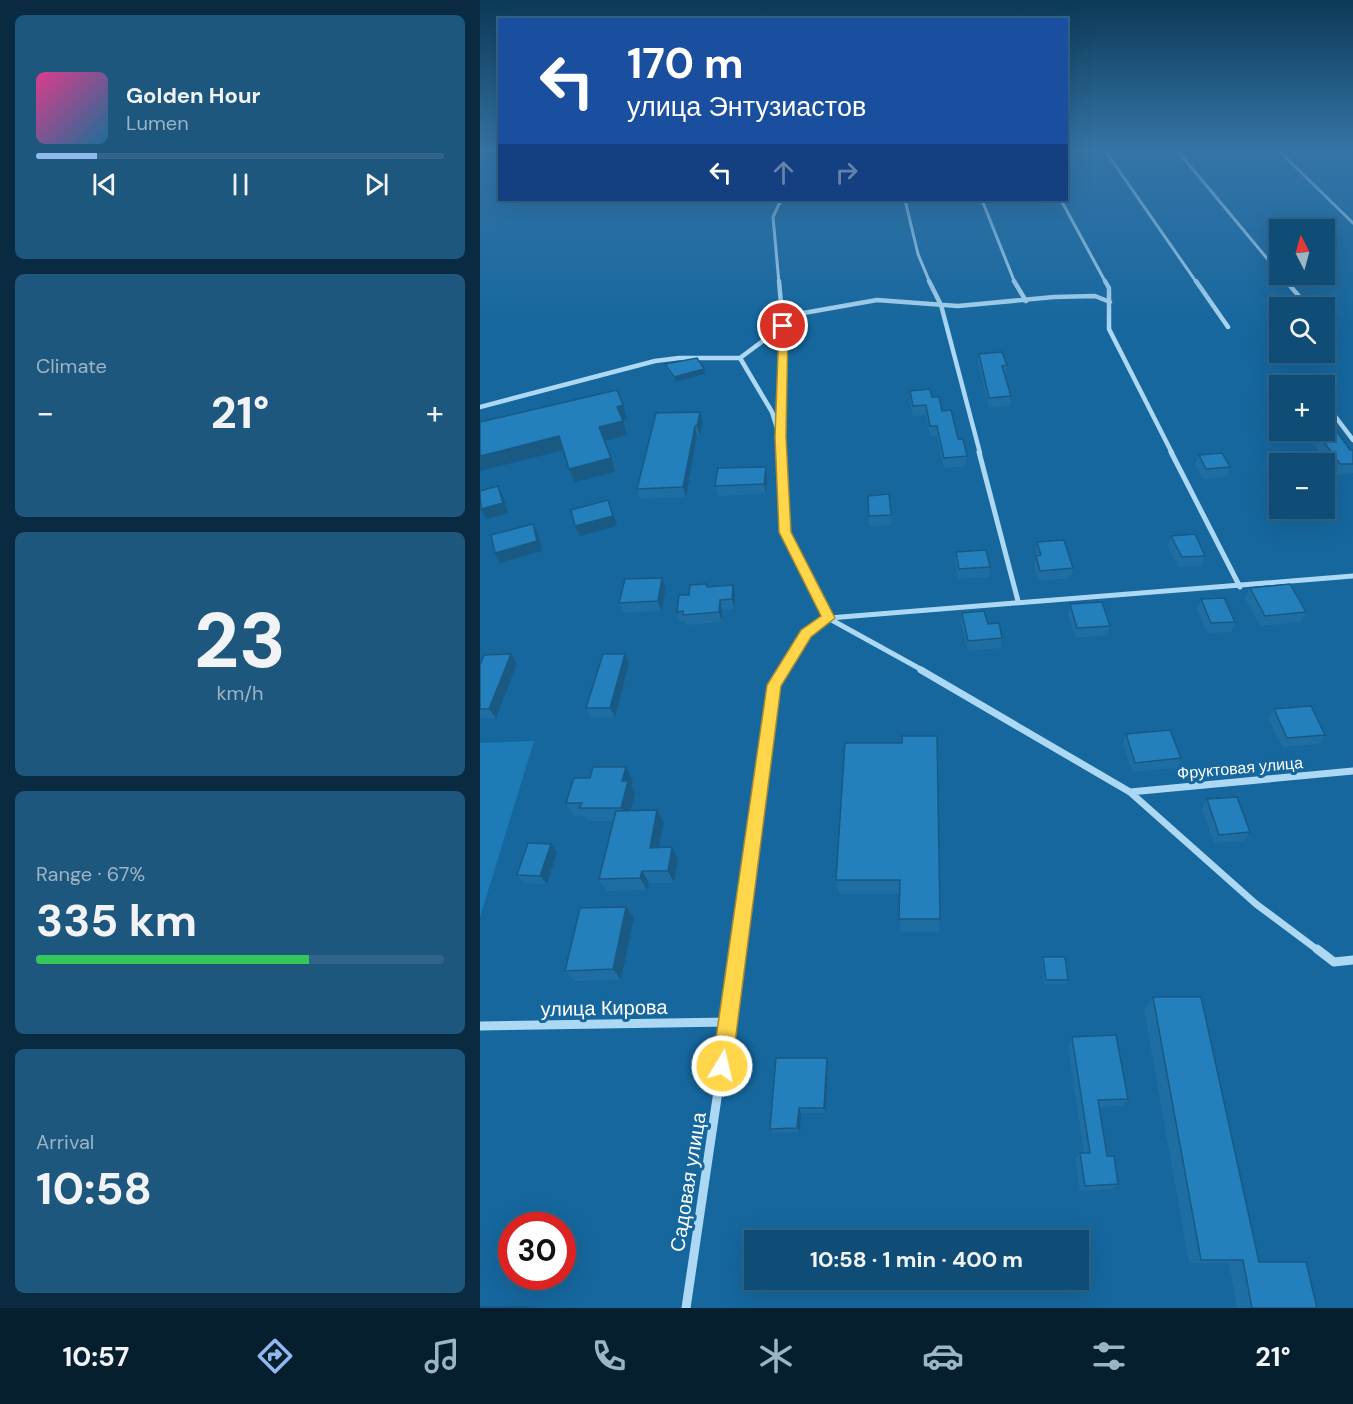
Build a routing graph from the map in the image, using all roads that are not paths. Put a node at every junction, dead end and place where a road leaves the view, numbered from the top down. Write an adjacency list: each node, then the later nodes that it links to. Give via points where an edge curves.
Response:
1 (776, 210): 15 (street, via 773,217)
2 (907, 210): 14 (street, via 926,280)
3 (986, 210): 12 (street, via 1014,282)
4 (1066, 210): 13 (street, via 1109,288)
5 (1147, 210): 17 (street)
6 (1227, 210): 9 (street)
7 (1339, 210): 8 (street)
8 (1353, 224)
9 (1269, 261)
10 (1289, 285): 11 (street)
11 (1299, 297)
12 (1026, 301): 13 (street, via 1095,296); 14 (street)
13 (1110, 302): 24 (street, via 1109,329)
14 (941, 305): 15 (street, via 877,300); 25 (street)
15 (782, 317): 16 (street)
16 (783, 326): 18 (street); 21 (street)
17 (1228, 327)
18 (740, 358): 19 (street, via 655,361); 21 (street, via 772,412)
19 (480, 406)
20 (1335, 416): 22 (street)
21 (780, 437): 26 (street, via 785,532)
22 (1353, 440)
23 (1353, 576): 24 (street)
24 (1240, 586): 25 (street)
25 (1018, 601): 26 (street)
26 (828, 618): 28 (street); 30 (street, Садовая улица, via 806,634 774,685)
27 (1353, 771): 28 (street, Фруктовая улица)
28 (1130, 792): 29 (street, via 1256,904 1325,956 1334,962)
29 (1353, 960)
30 (729, 1022): 31 (street, улица Кирова); 32 (street, Садовая улица)
31 (480, 1026)
32 (686, 1308)

